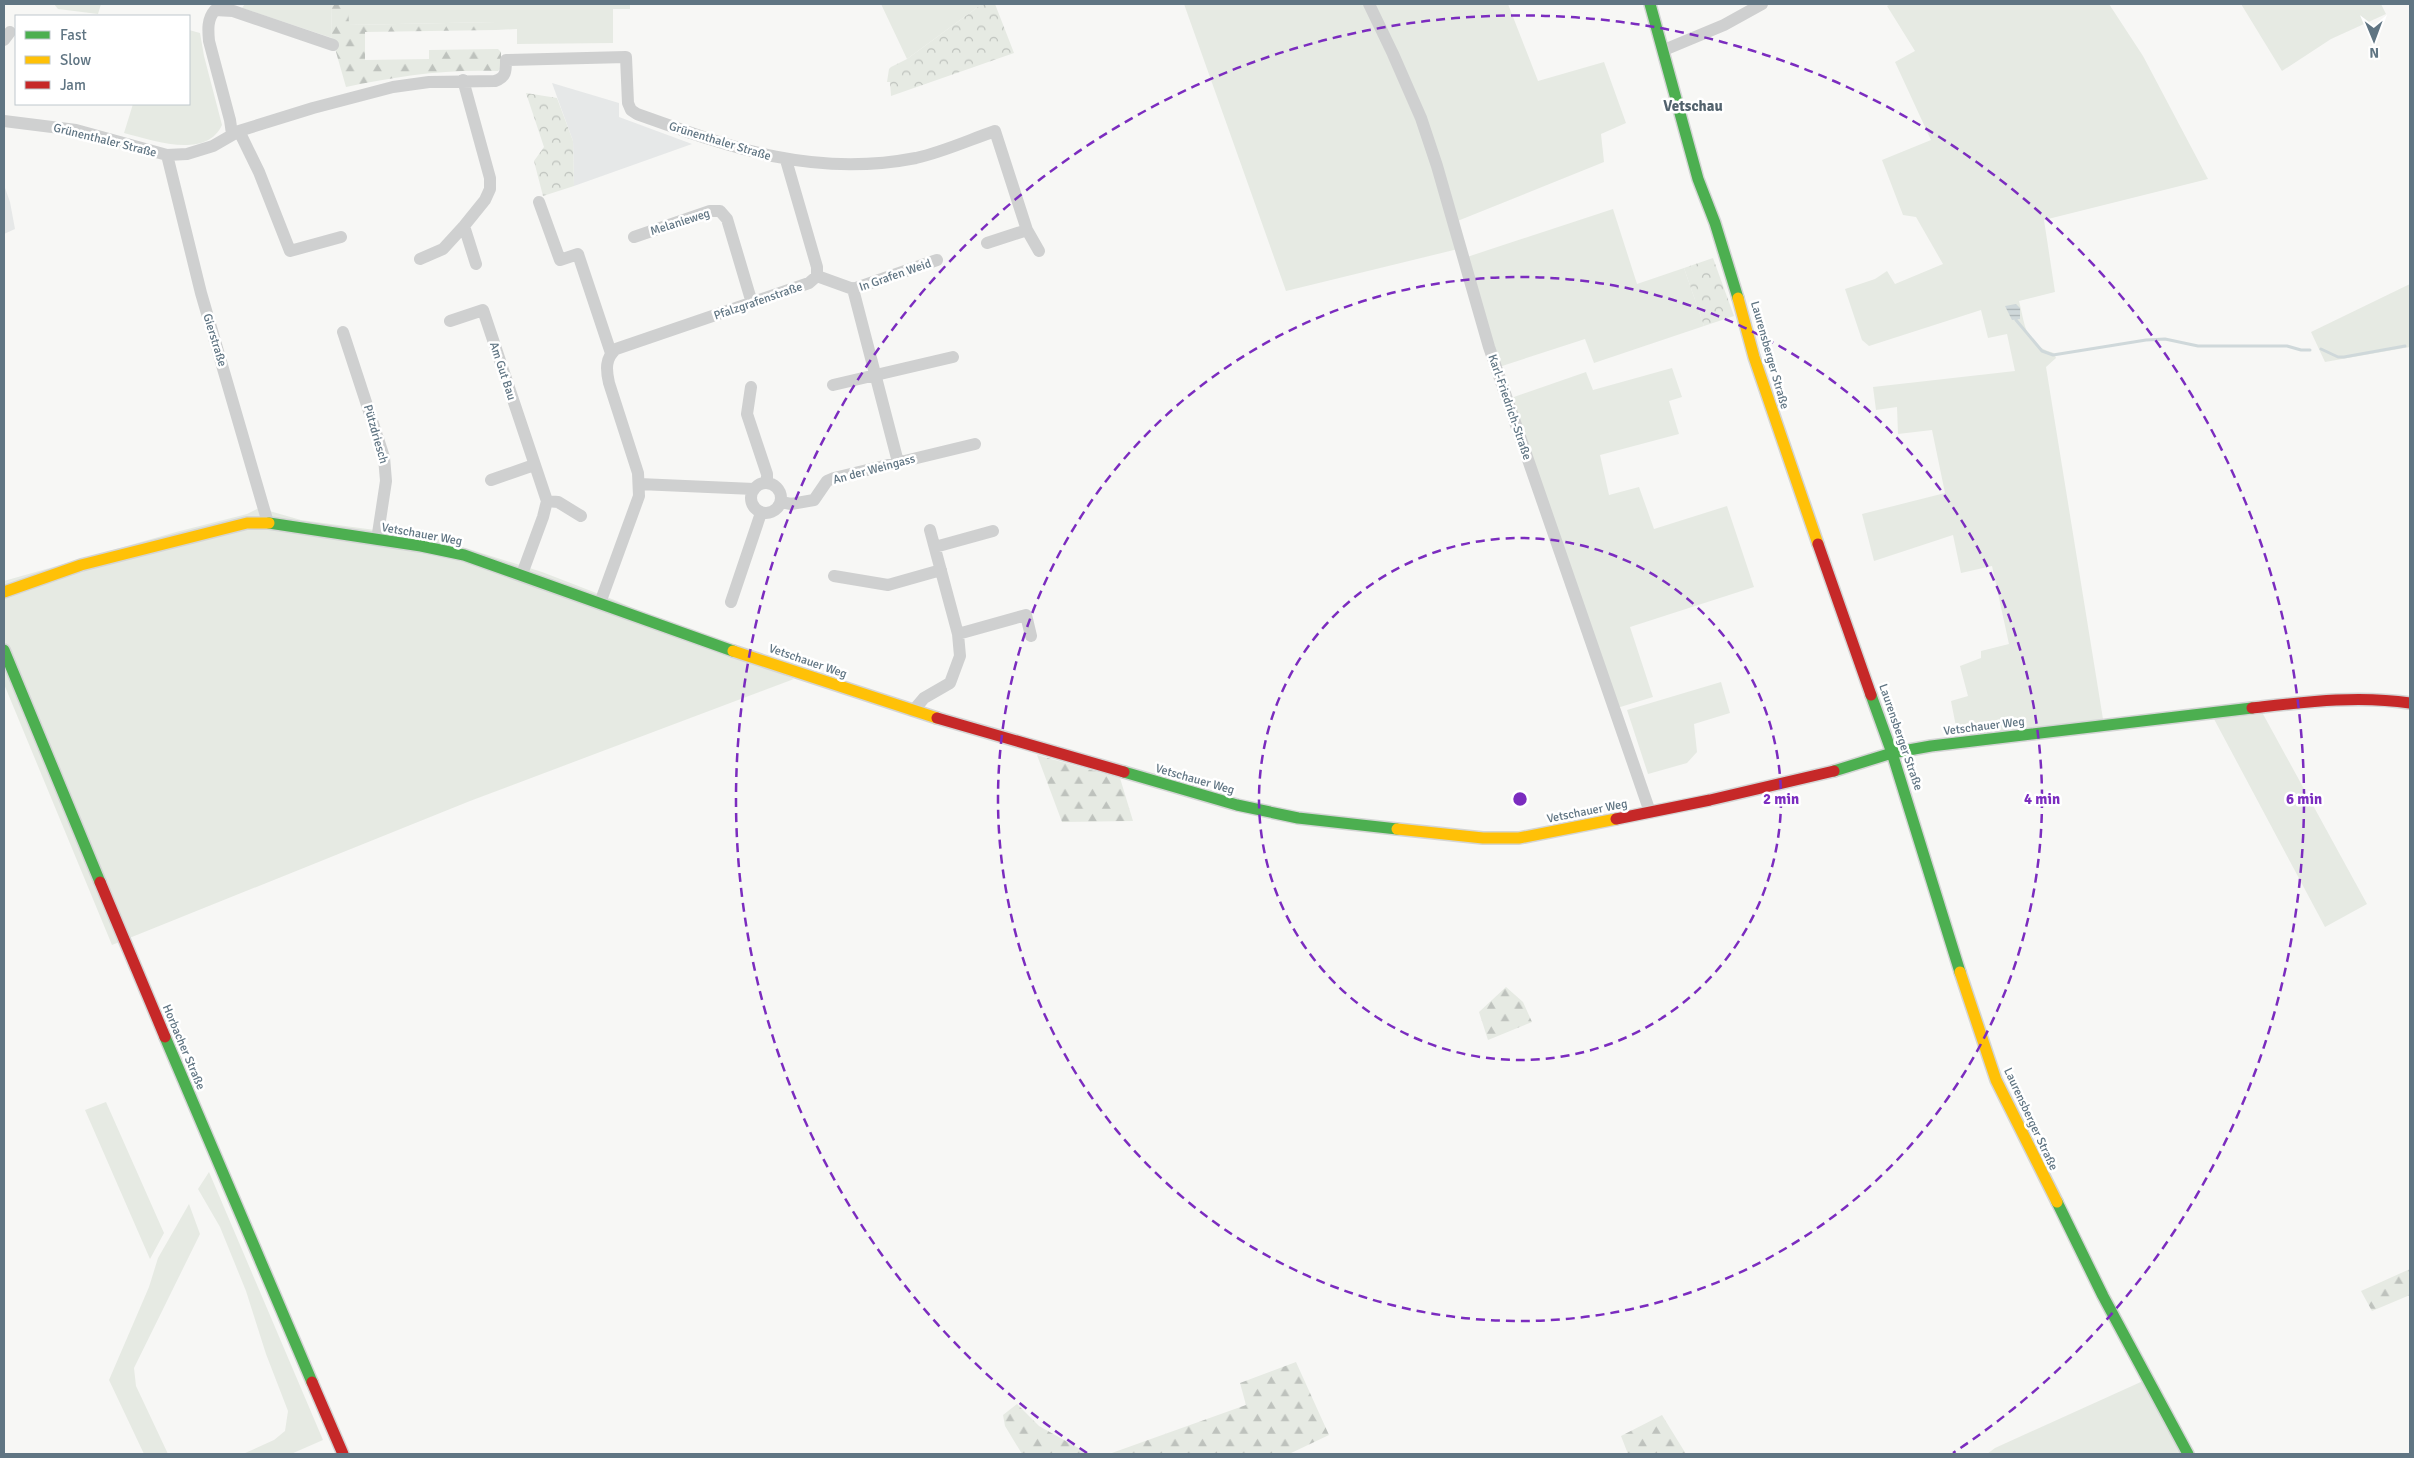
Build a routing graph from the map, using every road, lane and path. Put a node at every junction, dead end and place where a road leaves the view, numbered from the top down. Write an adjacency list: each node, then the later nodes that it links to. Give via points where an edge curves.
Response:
1 (1369, 4): 60 (street, Karl-Friedrich-Straße, via 1421,118 1489,347)
2 (1650, 4): 6 (street, Laurensberger Straße)
3 (1762, 4): 6 (street, via 1724,25)
4 (225, 6): 5 (street); 9 (street, via 210,16 208,29 211,54)
5 (333, 45)
6 (1664, 50): 59 (street, Laurensberger Straße, via 1698,180 1735,286 1754,357)
7 (463, 80): 9 (street, Grünenthaler Straße, via 393,86); 11 (street, Grünenthaler Straße, via 495,81 503,78 506,60 626,57 628,103 637,114 737,148); 13 (street, via 490,178 490,190 485,200)
8 (4, 121): 10 (street, Grünenthaler Straße, via 76,130)
9 (235, 133): 10 (street, Grünenthaler Straße, via 212,146 187,154); 15 (street, via 258,172 290,251)
10 (168, 155): 43 (street, Gierstraße, via 201,293)
11 (786, 160): 14 (street, Grünenthaler Straße, via 834,166 876,164 934,153 995,131); 22 (street, Pfalzgrafenstraße, via 817,267)
12 (540, 202): 27 (street, via 560,260 578,254)
13 (464, 226): 19 (street, via 443,249); 21 (street)
14 (1026, 230): 17 (street); 18 (street, Grünenthaler Straße)
15 (340, 237)
16 (634, 237): 24 (street, Melanieweg, via 710,211 720,211 727,219)
17 (987, 243)
18 (1039, 251)
19 (420, 259)
20 (937, 260): 23 (street, In Grafen Weid)
21 (476, 264)
22 (816, 276): 23 (street, In Grafen Weid); 24 (street, Pfalzgrafenstraße, via 809,283)
23 (853, 289): 29 (street, In Grafen Weid)
24 (752, 303): 27 (street, Pfalzgrafenstraße, via 616,348)
25 (450, 322): 34 (street, Am Gut Bau, via 483,310)
26 (343, 332): 46 (street, Pützdriesch, via 384,457 386,481)
27 (611, 353): 37 (street, via 607,374)
28 (953, 357): 29 (street)
29 (877, 374): 30 (street); 33 (street, In Grafen Weid)
30 (833, 386)
31 (751, 387): 36 (street, via 747,414 767,474)
32 (975, 444): 33 (street, An der Weingass)
33 (898, 462): 40 (street, An der Weingass, via 827,481 814,500 791,504)
34 (534, 465): 35 (street); 39 (street, Am Gut Bau)
35 (491, 480)
36 (767, 483): 38 (street); 40 (street, via 778,489)
37 (639, 484): 38 (street); 53 (street, via 639,496)
38 (754, 489): 41 (street, via 752,502)
39 (547, 501): 42 (street, via 558,502); 49 (street)
40 (781, 502): 41 (street, An der Weingass, via 773,512)
41 (761, 513): 52 (street)
42 (581, 516)
43 (268, 523): 46 (street, Vetschauer Weg); 51 (street, Vetschauer Weg, via 247,523 138,549)
44 (930, 530): 47 (street)
45 (993, 531): 47 (street)
46 (377, 540): 49 (street, Vetschauer Weg, via 464,555)
47 (935, 547): 48 (street)
48 (941, 570): 50 (street, via 888,585); 54 (street)
49 (522, 574): 53 (street, Vetschauer Weg)
50 (834, 576)
51 (4, 592)
52 (731, 602)
53 (600, 603): 58 (street, Vetschauer Weg)
54 (958, 634): 55 (street, via 1026,616); 58 (street, via 960,656 950,683 924,698)
55 (1031, 636)
56 (4, 650): 61 (street, Horbacher Straße, via 180,1074)
57 (2410, 703): 59 (street, Vetschauer Weg, via 2382,699 2324,700)
58 (913, 711): 60 (street, Vetschauer Weg, via 1237,805 1298,818 1507,839)
59 (1892, 753): 60 (street, Vetschauer Weg, via 1823,774); 62 (street, Laurensberger Straße, via 1996,1080 2103,1296)
60 (1650, 812)
61 (343, 1454)
62 (2188, 1454)

